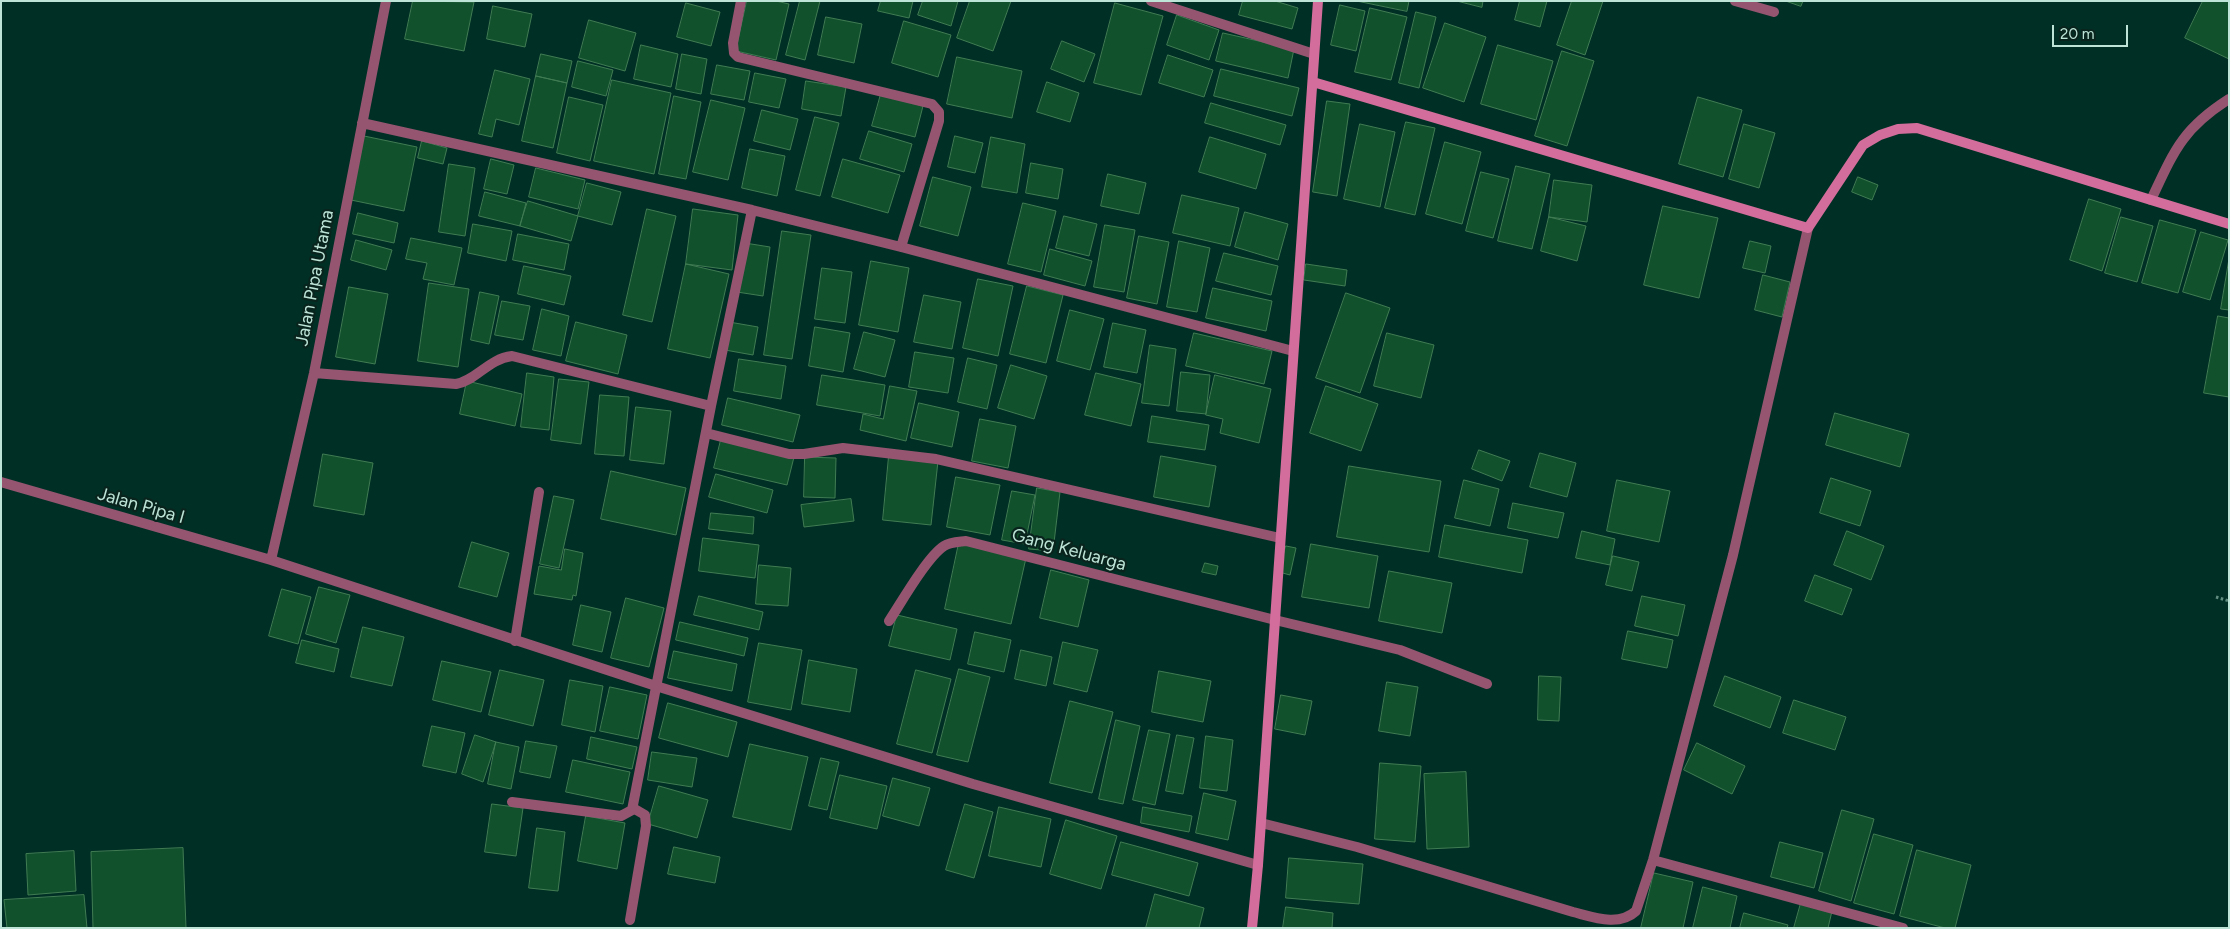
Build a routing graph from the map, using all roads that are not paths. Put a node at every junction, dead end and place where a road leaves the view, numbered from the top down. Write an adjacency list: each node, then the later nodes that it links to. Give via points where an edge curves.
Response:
1 (386, 1): 10 (street, Jalan Pipa Utama)
2 (741, 1): 15 (street, via 733,43 738,57 932,104 939,112)
3 (1151, 1): 7 (street)
4 (1318, 1): 7 (street)
5 (1735, 1): 6 (street)
6 (1774, 12)
7 (1314, 54): 8 (street)
8 (1313, 82): 14 (street); 16 (street)
9 (2229, 98): 11 (street, via 2206,113 2188,131)
10 (362, 123): 12 (street); 17 (street, Jalan Pipa Utama)
11 (2151, 200): 13 (street); 14 (street, via 1917,128 1898,128 1863,146)
12 (752, 210): 15 (street); 18 (street)
13 (2229, 224)
14 (1808, 228): 32 (street, via 1732,555)
15 (901, 247): 16 (street)
16 (1293, 351): 22 (street)
17 (314, 373): 18 (street, via 456,384 499,358 512,356); 23 (street, Jalan Pipa Utama)
18 (711, 406): 19 (street)
19 (706, 433): 22 (street, via 790,454 843,448 936,458); 28 (street)
20 (1, 482): 23 (street, Jalan Pipa I)
21 (539, 492): 26 (street)
22 (1280, 538): 24 (street)
23 (271, 560): 26 (street, Jalan Pipa I)
24 (1276, 620): 25 (street, Gang Keluarga, via 966,541 942,547); 27 (street, Gang Keluarga, via 1400,650); 31 (street)
25 (888, 621)
26 (515, 641): 28 (street, Jalan Pipa I)
27 (1487, 684)
28 (656, 686): 30 (street); 33 (street, Jalan Pipa I, via 973,784)
29 (512, 802): 30 (street, via 621,816)
30 (633, 808): 34 (street, via 646,815 646,826)
31 (1261, 823): 32 (street, via 1357,847 1607,920 1630,916 1636,911); 33 (street)
32 (1653, 860): 36 (street)
33 (1258, 865): 35 (street)
34 (630, 920)
35 (1252, 928)
36 (1903, 928)

